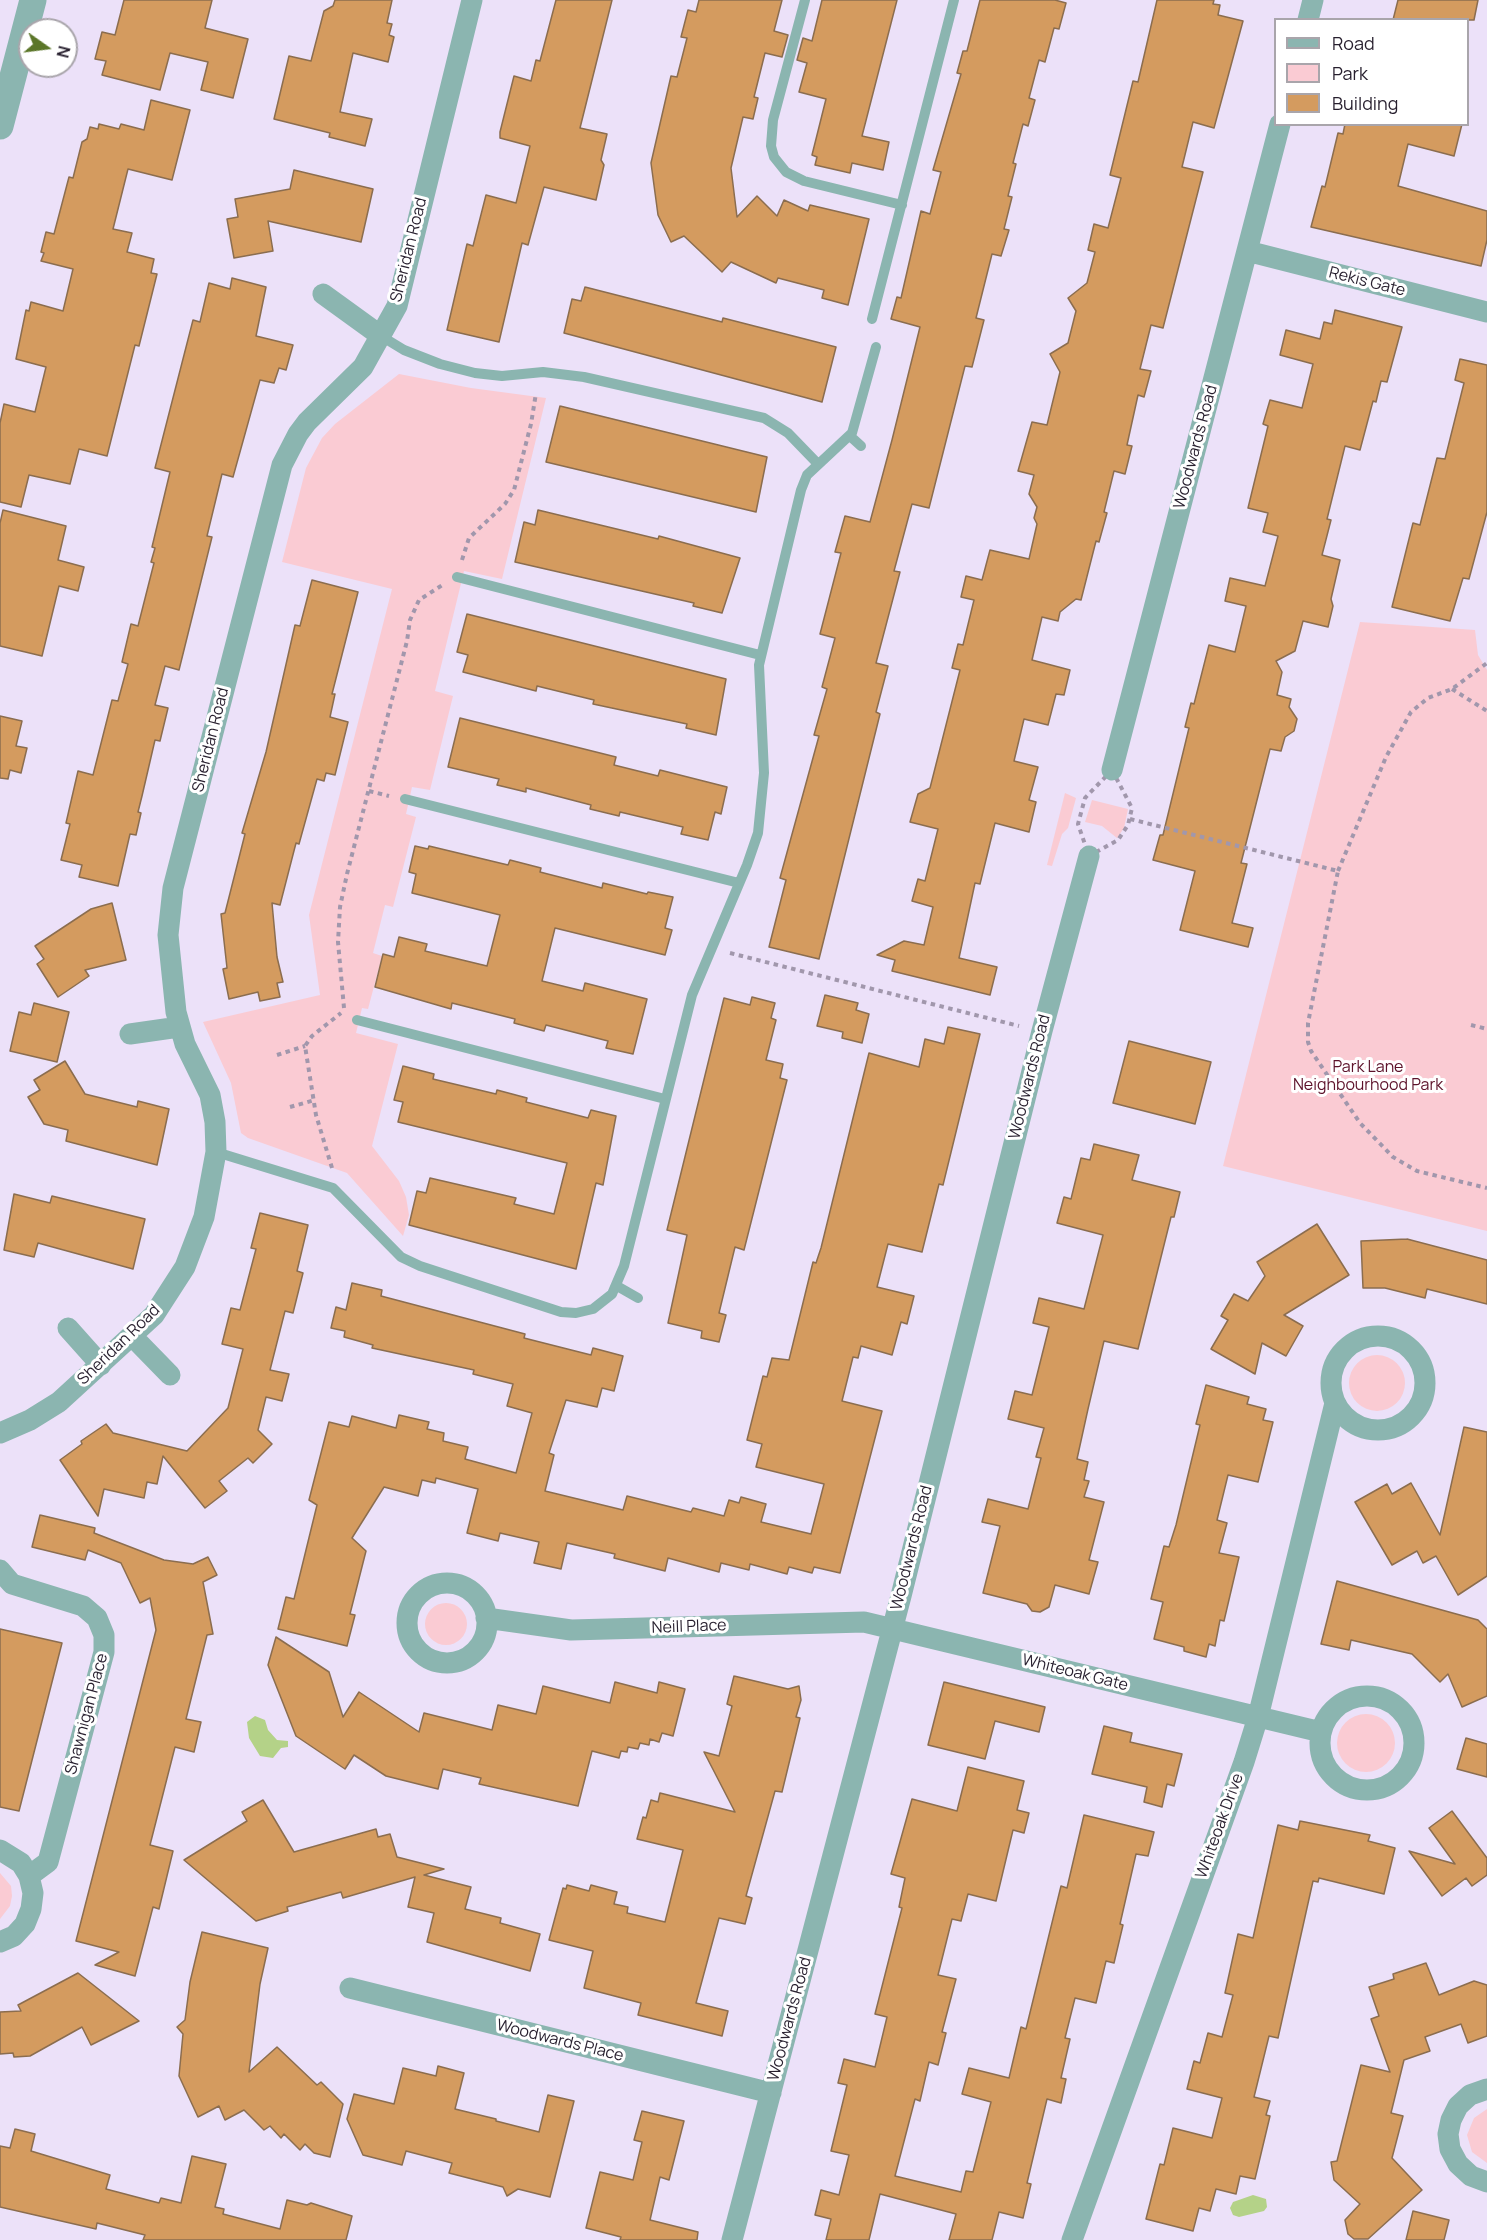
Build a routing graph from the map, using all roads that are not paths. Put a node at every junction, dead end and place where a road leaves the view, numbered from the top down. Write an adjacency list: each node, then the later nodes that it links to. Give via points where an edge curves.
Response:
1 (33, 0): 7 (street)
2 (472, 0): 14 (street, Sheridan Road, via 405,280)
3 (805, 0): 9 (lane, via 773,120 774,157 786,172 804,181)
4 (954, 0): 9 (lane)
5 (1313, 0): 6 (street)
6 (1308, 18)
7 (0, 126)
8 (1279, 126): 10 (street, Woodwards Road)
9 (902, 205): 13 (lane)
10 (1247, 251): 12 (street, Rekis Gate); 21 (street, Woodwards Road)
11 (323, 294): 14 (street)
12 (1487, 312)
13 (872, 319)
14 (381, 336): 18 (lane, via 404,350 475,373 502,376 543,372 584,377 764,418 788,432); 26 (street, Sheridan Road, via 356,375 298,434 278,478 171,903 169,952)
15 (876, 347): 16 (lane)
16 (850, 436): 17 (lane); 18 (lane)
17 (861, 446)
18 (818, 464): 20 (lane, via 804,481)
19 (458, 578): 20 (lane)
20 (760, 655): 24 (lane, via 762,810)
21 (1112, 770)
22 (405, 800): 24 (lane)
23 (1089, 856): 40 (street, Woodwards Road)
24 (739, 883): 28 (lane, via 696,982)
25 (357, 1020): 28 (lane)
26 (179, 1027): 27 (street); 29 (street, Sheridan Road, via 210,1095 216,1122)
27 (130, 1034)
28 (665, 1099): 30 (lane)
29 (216, 1152): 30 (lane, via 338,1191 401,1257 420,1266 569,1313 593,1309); 33 (street, Sheridan Road, via 204,1217 185,1267 165,1300)
30 (617, 1286): 31 (lane)
31 (638, 1298)
32 (68, 1328): 34 (street)
33 (132, 1336): 34 (street, Sheridan Road); 35 (street)
34 (101, 1365): 37 (street, Sheridan Road, via 45,1412)
35 (170, 1375)
36 (1335, 1403): 36 (street, Whiteoak Drive, via 1331,1381 1334,1366 1354,1343 1376,1336 1390,1338 1404,1344 1420,1362 1425,1385 1422,1401 1402,1424 1387,1430 1364,1428 1344,1416); 41 (street, Whiteoak Drive)
37 (0, 1433)
38 (0, 1570): 44 (street, Shawnigan Place, via 12,1584 83,1606 97,1618 104,1635 104,1652 48,1862)
39 (486, 1618): 40 (street, Neill Place, via 572,1630 864,1622)
40 (892, 1628): 41 (street, Whiteoak Gate); 48 (street, Woodwards Road)
41 (1258, 1717): 42 (street, Whiteoak Gate); 51 (street, Whiteoak Drive)
42 (1321, 1732): 42 (street, via 1326,1768 1342,1783 1356,1789 1378,1789 1392,1783 1404,1773 1413,1753 1414,1738 1405,1715 1394,1703 1378,1697 1346,1700 1328,1716)
43 (0, 1850): 44 (street, via 21,1863)
44 (29, 1876): 45 (street, via 33,1893 28,1917 14,1936)
45 (0, 1942)
46 (350, 1988): 48 (street, Woodwards Place)
47 (1487, 2089): 49 (street, via 1470,2095 1458,2106 1448,2134 1458,2164 1471,2176)
48 (771, 2093): 50 (street, Woodwards Road)
49 (1487, 2182)
50 (732, 2240)
51 (1072, 2240)

